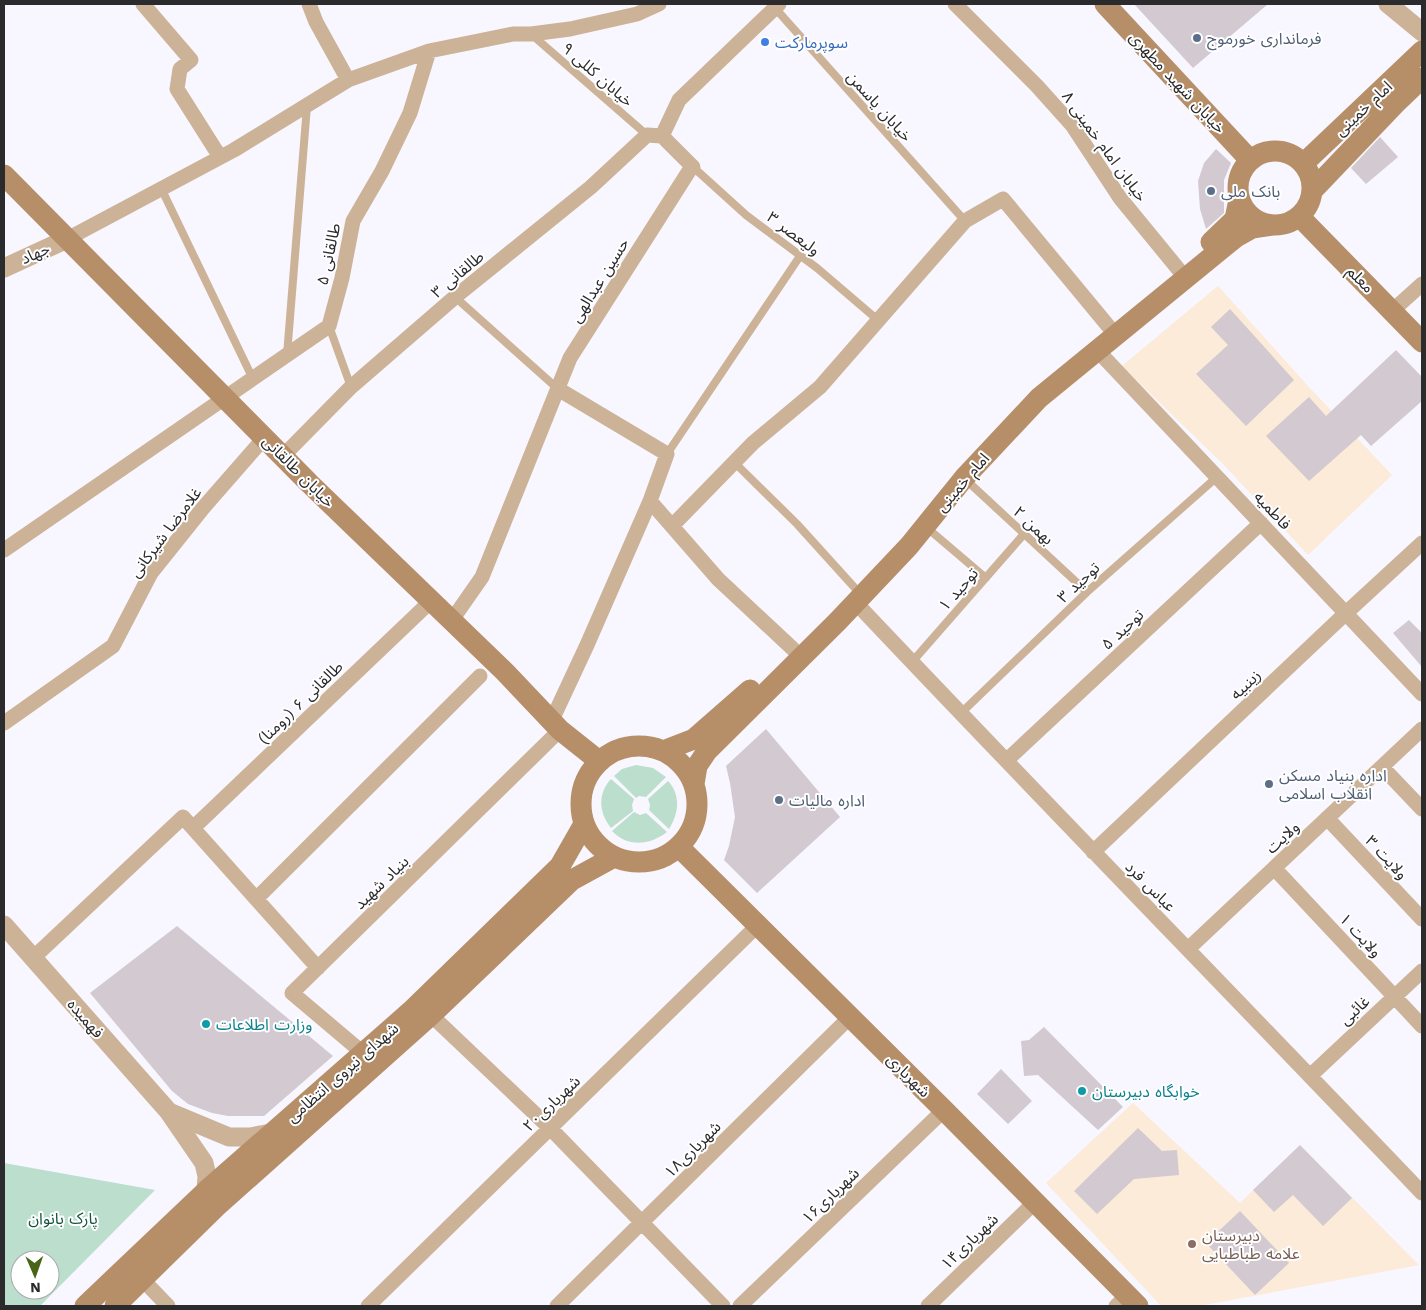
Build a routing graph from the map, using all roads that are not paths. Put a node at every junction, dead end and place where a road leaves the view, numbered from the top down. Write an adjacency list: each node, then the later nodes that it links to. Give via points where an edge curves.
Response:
1 (143, 4): 16 (street, via 192,60 180,69 177,89)
2 (309, 4): 13 (street)
3 (659, 4): 9 (street, via 637,14)
4 (956, 4): 30 (street, خیابان امام خمینی ۸, via 1072,125 1120,198)
5 (1105, 4): 17 (main road, خیابان شهید مطهری)
6 (1388, 4): 8 (street)
7 (777, 6): 15 (street, via 679,100); 25 (lane, خیابان یاسمن)
8 (1422, 32)
9 (531, 34): 10 (street, via 513,34); 15 (lane, خیابان کللی ۹)
10 (429, 51): 13 (street); 35 (street, طالقانی ۵, via 410,113 353,221)
11 (1422, 51): 18 (main road, امام خمینی)
12 (1422, 78): 22 (main road, امام خمینی)
13 (348, 80): 14 (street)
14 (307, 105): 16 (street); 39 (lane)
15 (655, 135): 19 (street); 32 (street, طالقانی ۳)
16 (220, 157): 21 (street)
17 (1250, 160): 18 (main road, via 1263,153 1277,151 1291,155); 23 (main road, via 1241,172)
18 (1303, 164): 22 (main road, via 1310,176)
19 (693, 167): 28 (lane, ولیعصر ۳, via 746,215); 42 (street, حسین عبدالهی, via 570,358)
20 (4, 176): 27 (main road, خیابان طالقانی)
21 (161, 188): 27 (street); 40 (lane)
22 (1312, 191): 24 (main road)
23 (1239, 200): 26 (main road, via 1258,222); 30 (main road, امام خمینی, via 1235,219)
24 (1300, 216): 26 (main road, via 1287,224); 33 (main road, معلم)
25 (965, 221): 34 (street); 36 (street, via 1003,199)
26 (1272, 225): 38 (main road, امام خمینی, via 1252,228 1236,237)
27 (67, 239): 29 (street, جهاد); 43 (main road, خیابان طالقانی)
28 (800, 256): 34 (lane, ولیعصر ۳); 45 (lane)
29 (4, 268)
30 (1179, 270): 36 (main road, امام خمینی)
31 (1422, 284): 33 (street)
32 (455, 297): 41 (street, طالقانی ۳); 42 (lane)
33 (1392, 311): 37 (main road, معلم)
34 (879, 320): 47 (street, via 820,387)
35 (329, 326): 39 (street); 41 (lane)
36 (1109, 327): 59 (main road, امام خمینی, via 1030,389 954,469)
37 (1422, 342)
38 (1098, 350): 48 (street, فاطمیه); 49 (main road, امام خمینی, via 1039,398)
39 (287, 355): 40 (street)
40 (253, 379): 43 (street)
41 (351, 387): 46 (street, طالقانی ۳)
42 (558, 388): 45 (street); 62 (street, حسین عبدالهی, via 482,577)
43 (226, 398): 44 (main road, خیابان طالقانی); 56 (street)
44 (265, 437): 46 (main road, خیابان طالقانی); 68 (street, غلامرضا شیرکانی, via 151,573 112,646)
45 (667, 454): 50 (street)
46 (283, 456): 60 (main road, خیابان طالقانی)
47 (734, 462): 52 (street); 59 (lane, via 797,524)
48 (1217, 476): 51 (street, فاطمیه); 58 (lane, توحید ۳)
49 (964, 478): 53 (main road, امام خمینی); 54 (lane, بهمن ۲)
50 (650, 501): 52 (street); 69 (street)
51 (1261, 523): 61 (street, فاطمیه); 72 (street, توحید ۵)
52 (672, 526): 63 (street, via 718,579)
53 (925, 526): 57 (lane); 59 (main road, امام خمینی, via 909,546)
54 (1024, 534): 57 (lane, توحید ۱); 58 (lane, بهمن ۲)
55 (1422, 543): 61 (street, زینبیه)
56 (4, 550)
57 (986, 578): 64 (lane, توحید ۱)
58 (1086, 592): 67 (lane, توحید ۳)
59 (855, 595): 63 (main road, امام خمینی, via 831,612); 64 (street, عباس فرد); 75 (main road, امام خمینی, via 706,751 697,766)
60 (432, 601): 62 (main road, خیابان طالقانی); 79 (street, طالقانی ۶ (رومنا))
61 (1346, 612): 66 (street, فاطمیه); 81 (street, زینبیه)
62 (452, 620): 69 (main road, خیابان طالقانی)
63 (792, 649): 71 (main road, امام خمینی, via 694,739)
64 (912, 662): 67 (street, عباس فرد)
65 (480, 676): 84 (street)
66 (1422, 694)
67 (961, 713): 72 (street, عباس فرد)
68 (4, 723)
69 (556, 725): 73 (main road, خیابان طالقانی); 90 (street, بنیاد شهید)
70 (1422, 729): 74 (street, ولایت)
71 (663, 751): 73 (main road, via 641,746 618,749); 75 (main road, via 682,764)
72 (1007, 760): 81 (street, عباس فرد)
73 (599, 761): 78 (main road, via 586,780 580,802)
74 (1382, 767): 76 (street); 77 (street, ولایت)
75 (694, 784): 80 (main road, via 697,806 692,828)
76 (1422, 809)
77 (1327, 818): 83 (street, ولایت); 85 (street, ولایت ۳)
78 (584, 824): 82 (main road, via 596,844); 96 (main road, شهدای نیروی انتظامی, via 560,866 412,1011)
79 (193, 828): 84 (street); 89 (street, via 183,817)
80 (679, 847): 82 (main road, via 659,859 637,862); 87 (main road, شهریاری)
81 (1093, 852): 88 (street, عباس فرد)
82 (614, 857): 93 (main road, شهدای نیروی انتظامی, via 572,880)
83 (1274, 868): 88 (street, ولایت); 92 (street, ولایت ۱)
84 (256, 899): 90 (street)
85 (1422, 919)
86 (4, 925): 89 (street, فهمیده)
87 (758, 925): 94 (main road, شهریاری); 100 (street, شهریاری۲۰)
88 (1188, 949): 97 (street, عباس فرد)
89 (33, 958): 99 (street, فهمیده)
90 (318, 968): 96 (street, بنیاد شهید, via 292,993)
91 (1422, 970): 92 (street, غائبی)
92 (1394, 996): 95 (street, ولایت ۱); 97 (street, غائبی)
93 (431, 1015): 100 (street); 106 (main road, شهدای نیروی انتظامی, via 216,1207)
94 (851, 1016): 98 (main road, شهریاری); 105 (street, شهریاری۱۸)
95 (1422, 1026)
96 (364, 1053): 101 (main road, شهدای نیروی انتظامی)
97 (1310, 1076): 103 (street, عباس فرد)
98 (944, 1110): 104 (main road, شهریاری); 114 (street, شهریاری۱۶)
99 (169, 1112): 101 (street, via 229,1137 250,1138); 102 (street, فهمیده, via 204,1163)
100 (550, 1128): 105 (street); 111 (street, شهریاری۲۰)
101 (271, 1133): 102 (main road, شهدای نیروی انتظامی)
102 (206, 1190): 108 (main road, شهدای نیروی انتظامی)
103 (1422, 1193)
104 (1035, 1202): 107 (main road, شهریاری); 115 (street, شهریاری۱۴)
105 (642, 1223): 112 (street, شهریاری۱۸); 113 (street)
106 (143, 1280): 109 (main road, شهدای نیروی انتظامی); 110 (street)
107 (1127, 1303)
108 (85, 1306)
109 (115, 1306)
110 (168, 1306)
111 (368, 1306)
112 (558, 1306)
113 (723, 1306)
114 (740, 1306)
115 (928, 1306)

